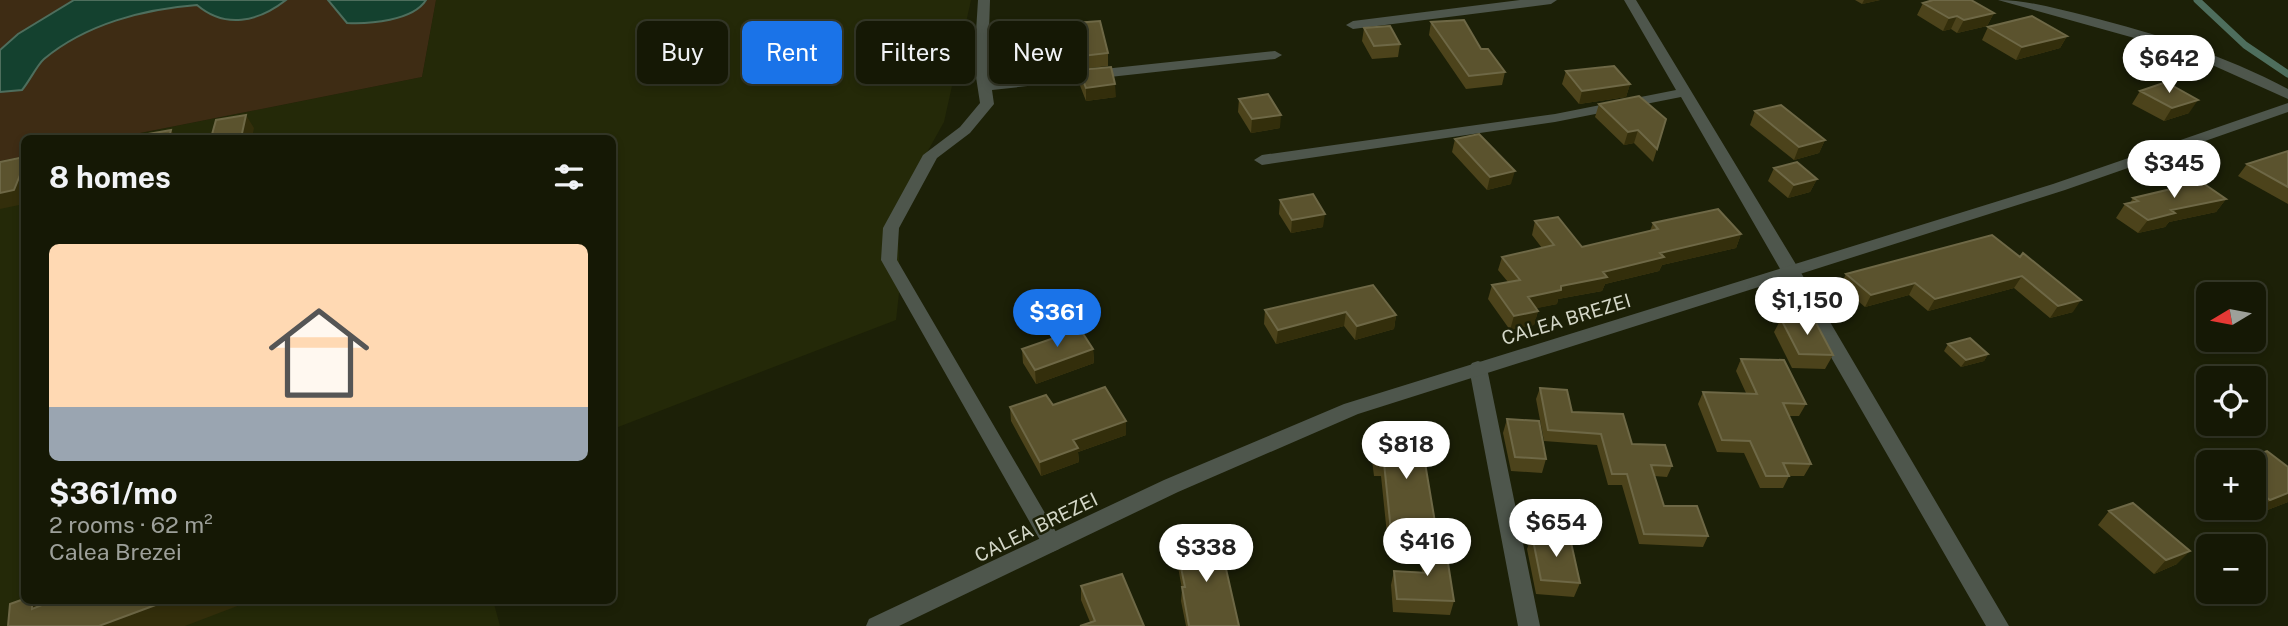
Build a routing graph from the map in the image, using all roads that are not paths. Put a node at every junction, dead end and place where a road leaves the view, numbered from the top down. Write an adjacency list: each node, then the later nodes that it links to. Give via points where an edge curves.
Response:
1 (984, 0): 7 (street, via 981,64)
2 (1551, 0): 5 (street)
3 (1630, 0): 8 (street)
4 (2004, 0): 9 (street, via 2179,44)
5 (1353, 25)
6 (1275, 55): 7 (street)
7 (986, 86): 14 (street, via 987,104 965,130 930,155 891,228 889,260)
8 (1686, 92): 11 (street, via 1555,118); 12 (street)
9 (2288, 95)
10 (2288, 107): 12 (street, CALEA BREZEI, via 2059,187)
11 (1262, 160)
12 (1792, 271): 13 (street, CALEA BREZEI); 17 (street)
13 (1478, 368): 14 (street, CALEA BREZEI, via 1283,436); 16 (street)
14 (1052, 543): 15 (street, CALEA BREZEI)
15 (877, 626)
16 (1529, 626)
17 (1998, 626)

